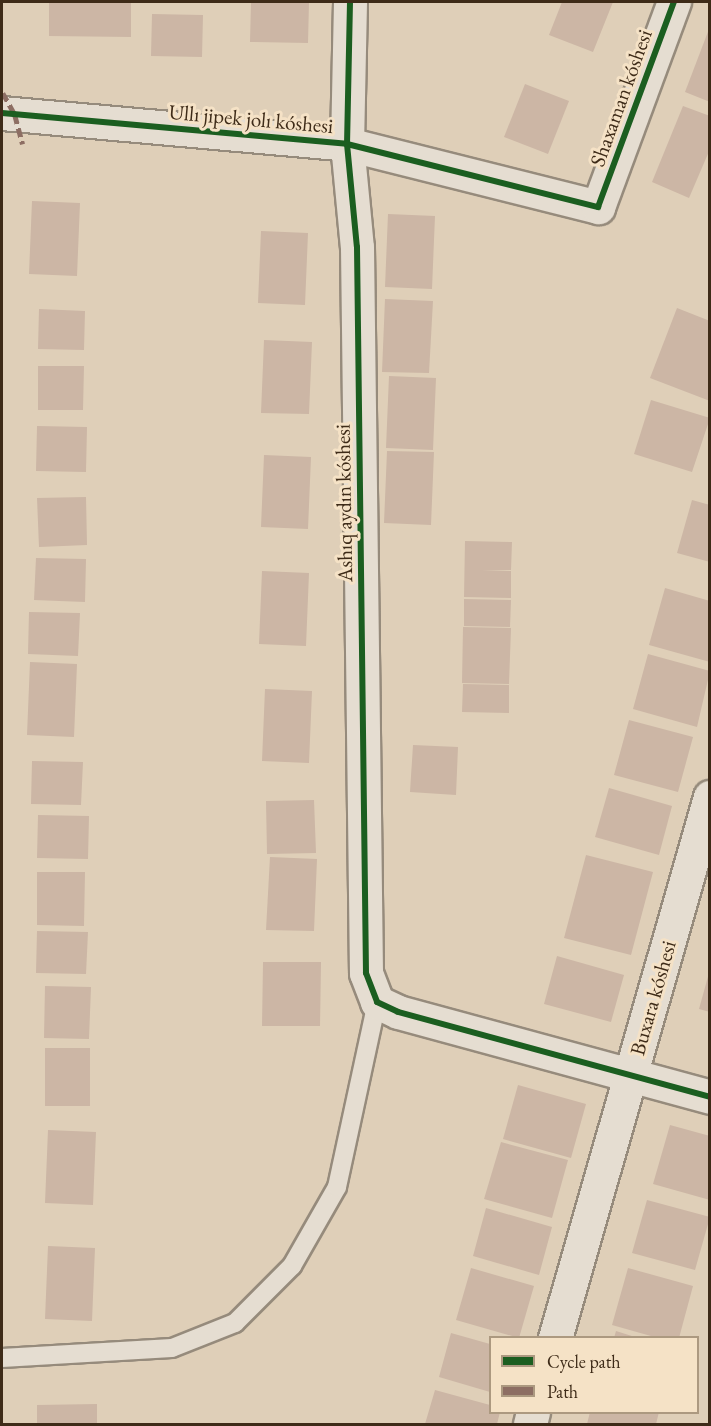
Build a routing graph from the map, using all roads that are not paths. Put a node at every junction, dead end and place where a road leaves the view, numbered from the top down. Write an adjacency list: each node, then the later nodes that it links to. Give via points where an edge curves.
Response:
1 (350, 2): 4 (street, Ashıq aydın kóshesi)
2 (674, 2): 5 (street, Shaxaman kóshesi)
3 (2, 113): 4 (street, Ullı jipek jolı kóshesi)
4 (347, 144): 5 (street, Ullı jipek jolı kóshesi); 7 (street, Ashıq aydın kóshesi, via 357,247 366,973)
5 (598, 207)
6 (710, 797): 8 (street, Buxara kóshesi)
7 (377, 1002): 8 (street, via 398,1012); 11 (lane, via 337,1187 292,1266 235,1323 172,1348)
8 (632, 1076): 9 (street); 10 (street, Buxara kóshesi)
9 (710, 1097)
10 (556, 1336)
11 (2, 1358)

